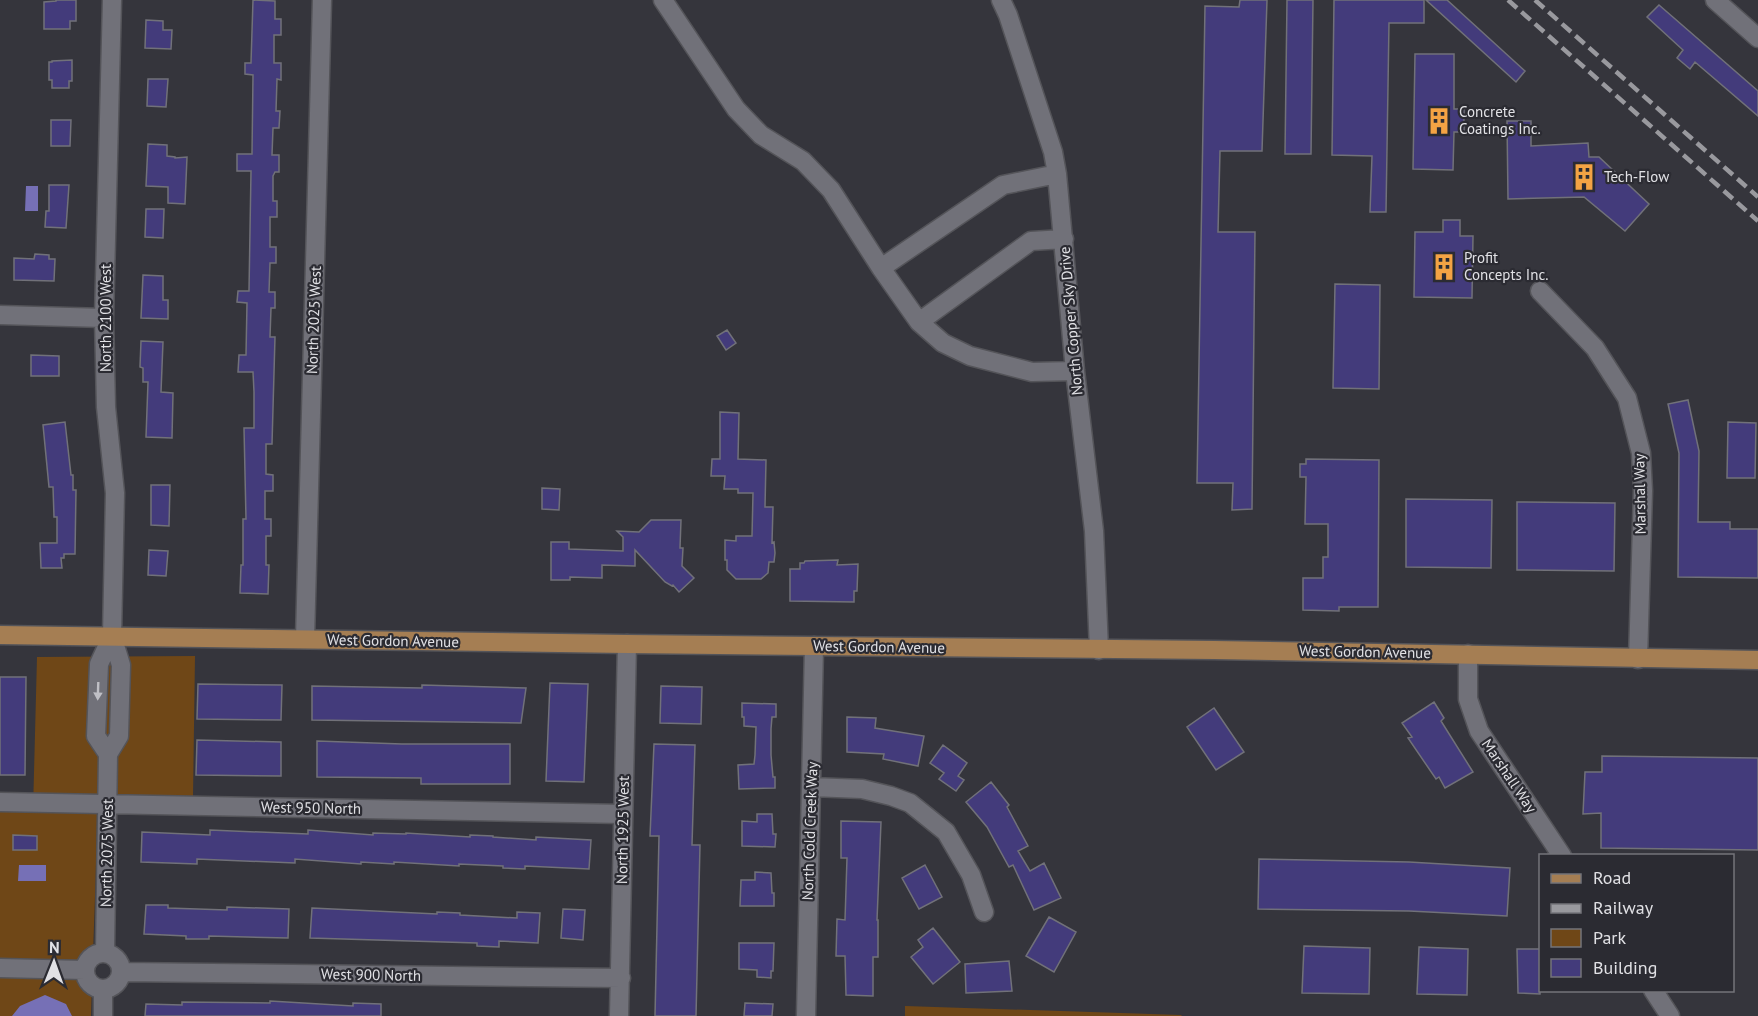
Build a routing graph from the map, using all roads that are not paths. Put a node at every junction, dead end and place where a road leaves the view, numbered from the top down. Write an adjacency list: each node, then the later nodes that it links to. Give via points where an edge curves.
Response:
1 (112, 0): 12 (street, North 2100 West)
2 (322, 0): 17 (street, North 2025 West)
3 (663, 0): 9 (street, via 736,109 761,135 803,161 831,190)
4 (1000, 0): 7 (street, North Copper Sky Drive, via 1053,152)
5 (1715, 0): 6 (street)
6 (1758, 38)
7 (1057, 174): 8 (street, North Copper Sky Drive); 9 (street, via 1003,184)
8 (1064, 238): 13 (street, via 1031,241); 14 (street, North Copper Sky Drive)
9 (881, 268): 13 (street)
10 (1540, 291): 22 (street, Marshal Way, via 1595,348 1630,409 1641,453 1643,491)
11 (0, 315): 12 (street)
12 (104, 318): 16 (street, North 2100 West, via 106,406 115,493)
13 (919, 322): 14 (street, via 942,343 970,356 1032,372)
14 (1075, 371): 20 (street, North Copper Sky Drive, via 1094,531)
15 (0, 635): 16 (main road, West Gordon Avenue)
16 (112, 636): 17 (main road, West Gordon Avenue); 26 (street, North 2075 West, via 99,664 96,736 108,754)
17 (305, 639): 18 (main road, West Gordon Avenue)
18 (627, 644): 19 (main road, West Gordon Avenue); 27 (street, North 1925 West)
19 (814, 646): 20 (main road, West Gordon Avenue); 24 (street, North Cold Creek Way)
20 (1098, 650): 21 (main road, West Gordon Avenue)
21 (1468, 654): 22 (main road, West Gordon Avenue); 28 (street, Marshall Way, via 1468,699 1479,731)
22 (1638, 659): 23 (main road, West Gordon Avenue)
23 (1758, 660)
24 (812, 787): 29 (street, via 862,789 910,803 946,832 971,875); 39 (street, North Cold Creek Way)
25 (0, 802): 26 (street, West 950 North)
26 (108, 805): 27 (street, West 950 North); 30 (street, North 2075 West)
27 (623, 814): 34 (street, North 1925 West)
28 (1561, 854)
29 (984, 912)
30 (105, 953): 32 (street, via 91,958); 33 (street, via 117,959)
31 (0, 968): 32 (street)
32 (85, 970): 35 (street, via 90,984)
33 (122, 972): 34 (street, West 900 North); 35 (street, via 118,982)
34 (621, 978): 38 (street, North 1925 West)
35 (103, 990): 37 (street)
36 (1654, 992): 40 (street)
37 (103, 1016)
38 (619, 1016)
39 (806, 1016)
40 (1670, 1016)

